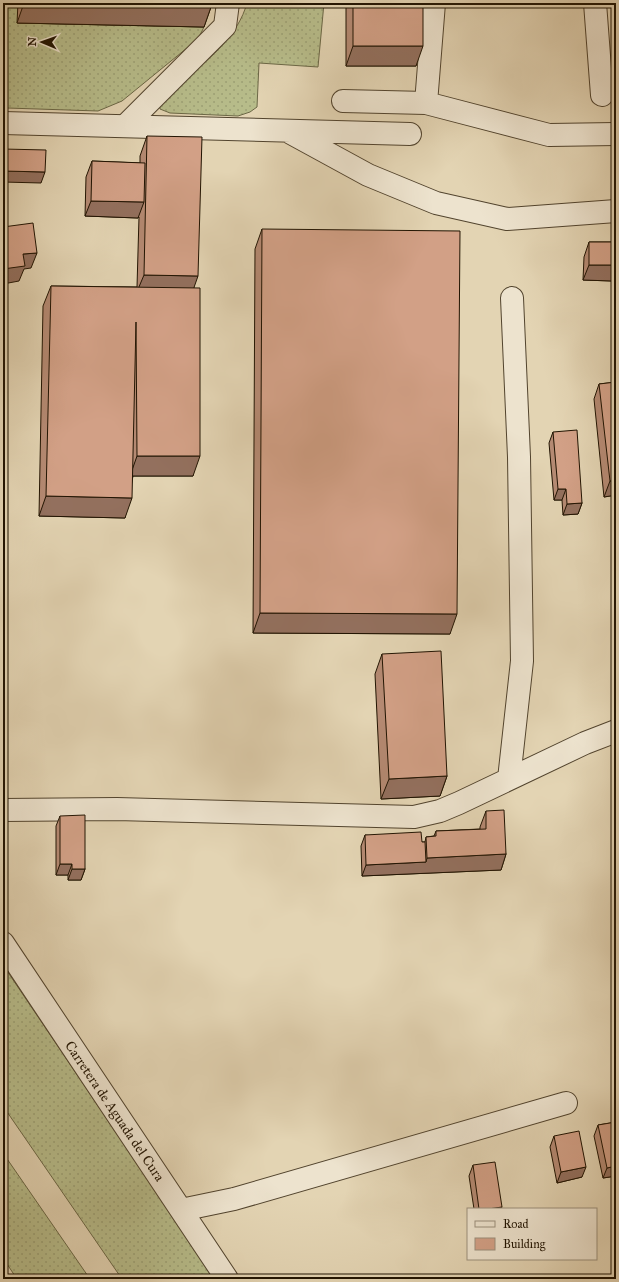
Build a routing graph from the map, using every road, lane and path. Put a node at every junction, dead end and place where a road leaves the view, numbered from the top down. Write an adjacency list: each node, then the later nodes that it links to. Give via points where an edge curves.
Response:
1 (228, 3): 8 (street, via 225,26)
2 (434, 3): 6 (street)
3 (595, 3): 4 (street)
4 (602, 95)
5 (343, 101): 6 (street)
6 (426, 104): 11 (street, via 549,135)
7 (3, 122): 8 (street)
8 (125, 126): 9 (street)
9 (286, 131): 10 (street); 12 (street, via 368,174 436,203 507,219)
10 (410, 134)
11 (616, 134)
12 (616, 211)
13 (512, 298): 15 (street, via 519,457 522,661)
14 (616, 731): 15 (street)
15 (509, 779): 16 (street, via 440,811 414,817 117,809)
16 (3, 810)
17 (3, 943): 19 (street, Carretera de Aguada del Cura)
18 (566, 1103): 19 (street, via 234,1199)
19 (181, 1210): 20 (street, Carretera de Aguada del Cura)
20 (227, 1279)

